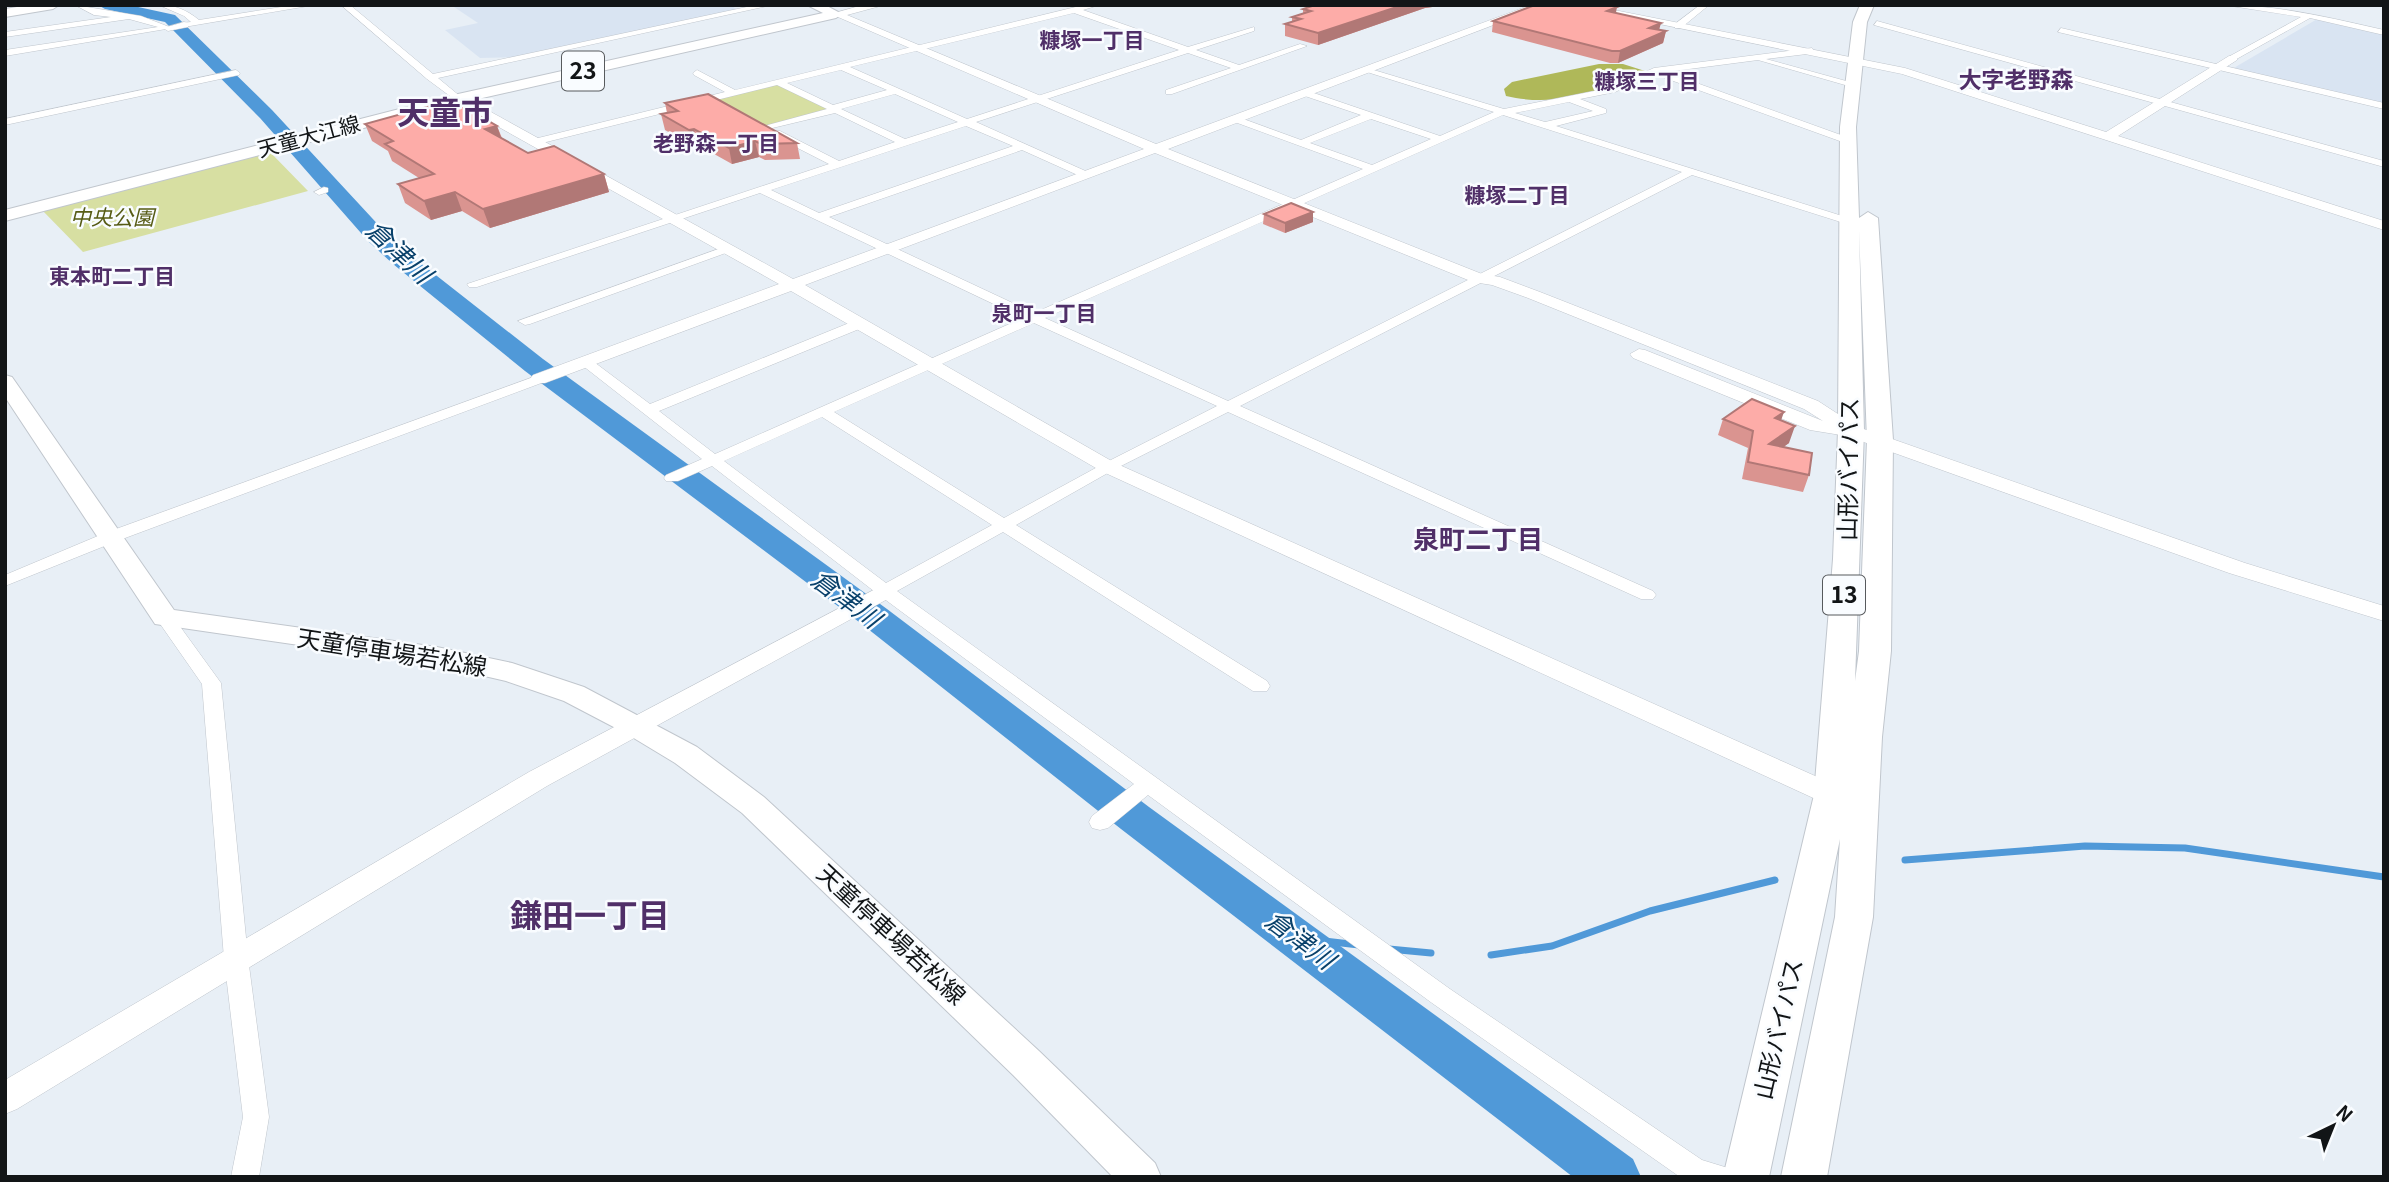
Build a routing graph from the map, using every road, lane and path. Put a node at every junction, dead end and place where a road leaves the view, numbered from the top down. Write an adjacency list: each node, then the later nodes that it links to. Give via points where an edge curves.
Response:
1 (53, 5): 17 (main road)
2 (79, 5): 20 (street)
3 (163, 5): 21 (street)
4 (310, 5): 21 (street)
5 (345, 5): 46 (street)
6 (768, 5): 46 (street)
7 (813, 5): 18 (main road)
8 (879, 5): 18 (street)
9 (1095, 5): 15 (street)
10 (1541, 5): 42 (street)
11 (1572, 5): 23 (street)
12 (1705, 5): 23 (street)
13 (2230, 5): 19 (street)
14 (2325, 5): 19 (street)
15 (1074, 10): 32 (street); 33 (street)
16 (1875, 11): 41 (highway, 山形バイパス / 13, via 1860,23); 56 (street)
17 (5, 13)
18 (836, 15): 32 (street); 53 (main road, 天童大江線 / 23)
19 (2311, 16): 28 (street); 36 (street)
20 (128, 17): 24 (street); 27 (street)
21 (197, 23): 22 (street)
22 (184, 26): 24 (street)
23 (1678, 26): 34 (street)
24 (168, 28): 31 (street)
25 (1251, 29): 33 (street)
26 (2061, 30): 40 (street)
27 (29, 33): 29 (street); 31 (street)
28 (2384, 33)
29 (5, 35)
30 (1303, 46): 39 (street)
31 (37, 48): 35 (street)
32 (918, 48): 38 (street); 52 (street)
33 (1188, 49): 39 (street); 52 (street)
34 (1812, 51): 37 (street); 41 (street)
35 (5, 53)
36 (2233, 58): 40 (street)
37 (1752, 59): 41 (street); 43 (street)
38 (842, 67): 47 (street); 48 (street)
39 (1240, 68): 49 (street)
40 (2220, 68): 56 (street); 58 (street)
41 (1859, 69): 68 (street, via 1905,71); 70 (highway, 山形バイパス / 13); 104 (highway, 山形バイパス / 13)
42 (1370, 70): 51 (street); 60 (street)
43 (1654, 71): 55 (street, via 1612,90); 70 (street)
44 (236, 72): 63 (street)
45 (697, 73): 50 (street)
46 (430, 77): 53 (street)
47 (780, 83): 50 (street); 59 (street)
48 (895, 91): 59 (street); 65 (street)
49 (1169, 92)
50 (735, 93): 54 (street)
51 (1306, 93): 61 (street); 62 (street)
52 (1040, 98): 65 (street); 75 (street)
53 (458, 99): 71 (street); 83 (main road, 天童大江線 / 23)
54 (711, 99): 57 (street); 71 (street)
55 (1569, 99): 60 (street); 66 (street, via 1603,111)
56 (2162, 103): 68 (street); 77 (street)
57 (722, 105)
58 (2384, 106)
59 (834, 109): 67 (street); 72 (street)
60 (1500, 113): 66 (street); 69 (street)
61 (1371, 115): 69 (street); 73 (street)
62 (1235, 120): 73 (street); 75 (street)
63 (5, 122)
64 (756, 122): 67 (street)
65 (965, 122): 72 (street); 74 (street)
66 (1542, 126): 79 (street)
67 (767, 128): 76 (street)
68 (2107, 137): 87 (street)
69 (1440, 139): 78 (street)
70 (1848, 141): 86 (highway, 山形バイパス / 13)
71 (534, 142): 85 (street)
72 (903, 142): 76 (street)
73 (1301, 143): 78 (street)
74 (1021, 147): 80 (street); 84 (street)
75 (1156, 149): 80 (street); 82 (street)
76 (838, 164): 81 (street)
77 (2384, 164)
78 (1372, 169): 82 (street)
79 (1690, 172): 86 (street); 90 (street)
80 (1086, 175): 88 (street)
81 (760, 189): 84 (street); 85 (street)
82 (1293, 203): 90 (street); 93 (street)
83 (5, 216)
84 (821, 216): 88 (street)
85 (671, 219): 89 (street); 91 (street)
86 (1851, 222): 103 (highway, 山形バイパス / 13)
87 (2384, 226)
88 (890, 248): 92 (street); 93 (street)
89 (728, 250): 92 (street); 94 (street)
90 (1479, 279): 100 (street); 103 (street, via 1484,287 1576,328 1817,426)
91 (473, 284)
92 (791, 284): 95 (street); 96 (street)
93 (1032, 318): 97 (street); 100 (street)
94 (525, 321)
95 (859, 324): 97 (street); 101 (street)
96 (581, 363): 98 (street); 101 (street)
97 (929, 364): 102 (street); 106 (street)
98 (538, 379): 109 (street)
99 (5, 381): 109 (main road)
100 (1229, 405): 106 (street); 112 (street)
101 (649, 410): 105 (street)
102 (822, 411): 105 (street); 108 (street)
103 (1852, 430): 104 (street); 118 (highway, 山形バイパス / 13)
104 (1880, 440): 113 (street, via 2246,571); 126 (highway, 山形バイパス / 13, via 1875,651 1854,917)
105 (710, 461): 107 (street); 111 (street)
106 (1108, 467): 108 (street); 118 (street)
107 (672, 478)
108 (1003, 523): 111 (street); 115 (street)
109 (111, 537): 110 (street); 114 (main road)
110 (5, 581)
111 (885, 591): 116 (street); 117 (street)
112 (1647, 595)
113 (2384, 614)
114 (165, 618): 116 (main road, 天童停車場若松線, via 437,656 512,673 574,694); 120 (street, via 211,682)
115 (1260, 685)
116 (637, 727): 120 (street, via 538,779); 123 (main road, 天童停車場若松線, via 686,755 753,805)
117 (1144, 788): 119 (street); 124 (street, via 1696,1172)
118 (1832, 795): 125 (highway, 山形バイパス / 13)
119 (1104, 819)
120 (236, 958): 121 (street); 122 (street, via 257,1117)
121 (5, 1098)
122 (246, 1177)
123 (1141, 1177)
124 (1718, 1177)
125 (1746, 1177)
126 (1804, 1177)

